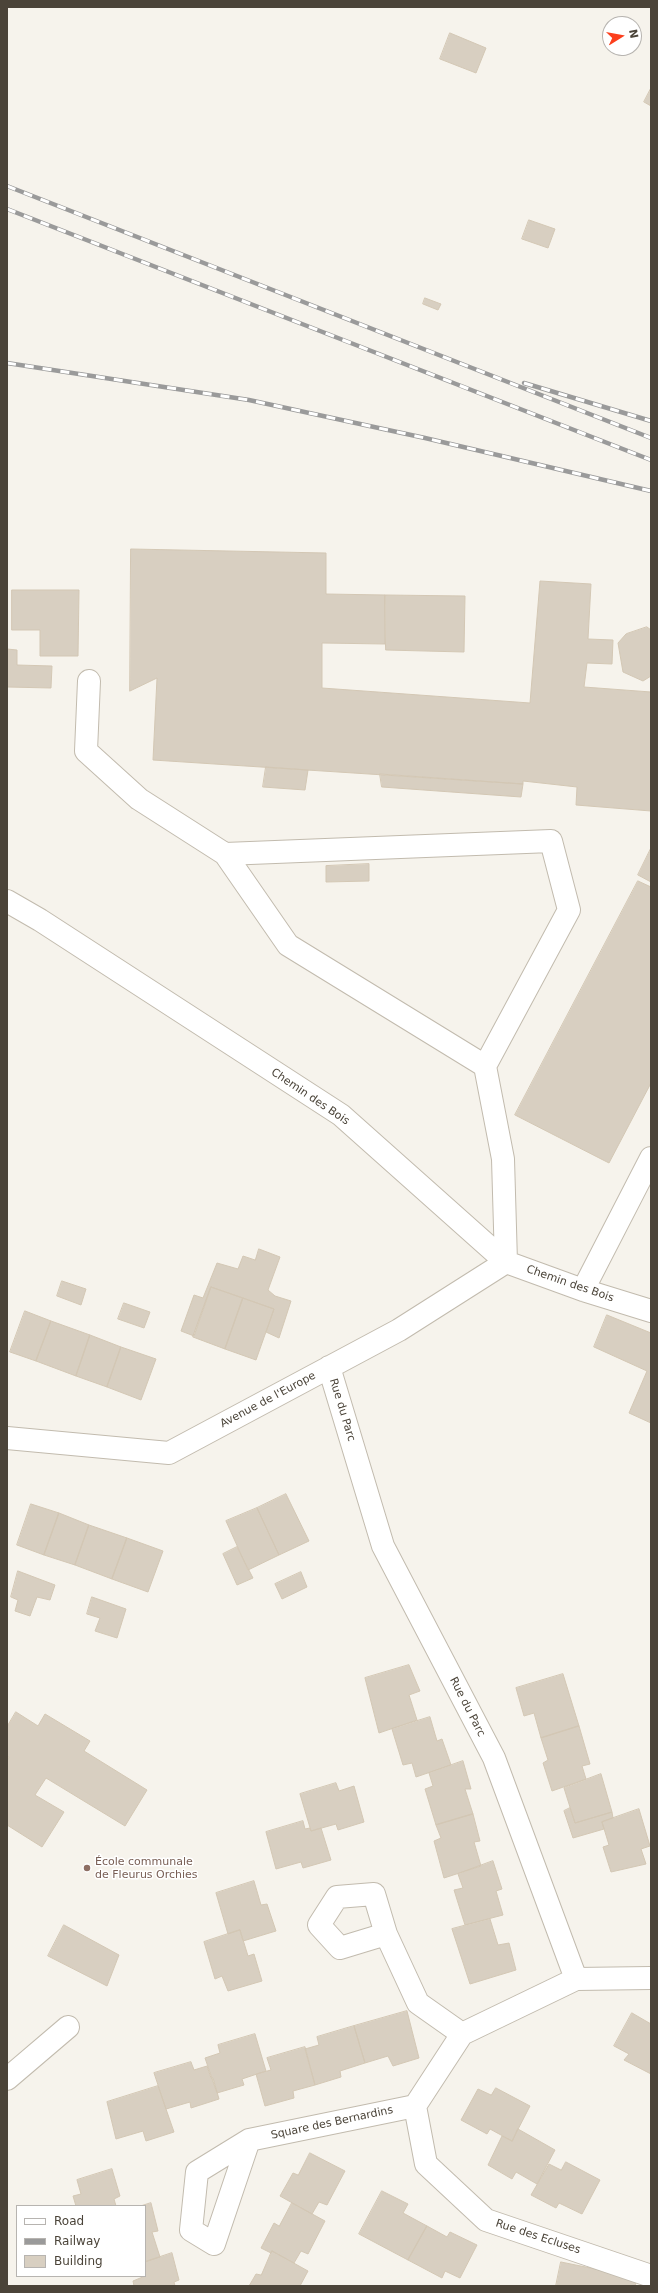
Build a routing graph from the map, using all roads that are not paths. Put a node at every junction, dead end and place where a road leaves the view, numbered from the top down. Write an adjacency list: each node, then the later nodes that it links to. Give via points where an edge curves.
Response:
1 (89, 681): 2 (street, via 86,752 139,799)
2 (225, 854): 4 (street, via 288,945); 4 (street, via 551,841 570,910)
3 (7, 901): 6 (street, Chemin des Bois, via 47,924 341,1115)
4 (485, 1066): 6 (street, via 503,1159)
5 (651, 1158): 7 (street)
6 (506, 1262): 7 (street, Chemin des Bois); 9 (street, Avenue de l'Europe, via 399,1330)
7 (583, 1290): 8 (street, Chemin des Bois)
8 (651, 1311)
9 (330, 1367): 10 (street, Avenue de l'Europe, via 169,1452); 13 (street, Rue du Parc, via 384,1546 494,1758)
10 (7, 1438)
11 (386, 1934): 15 (street, via 418,2003)
12 (651, 1978): 13 (street)
13 (576, 1979): 15 (street)
14 (68, 2027): 16 (street)
15 (462, 2034): 17 (street)
16 (7, 2079)
17 (415, 2106): 18 (street, Square des Bernardins); 19 (street, Rue des Ecluses, via 426,2164 486,2220)
18 (249, 2140)
19 (651, 2276)

